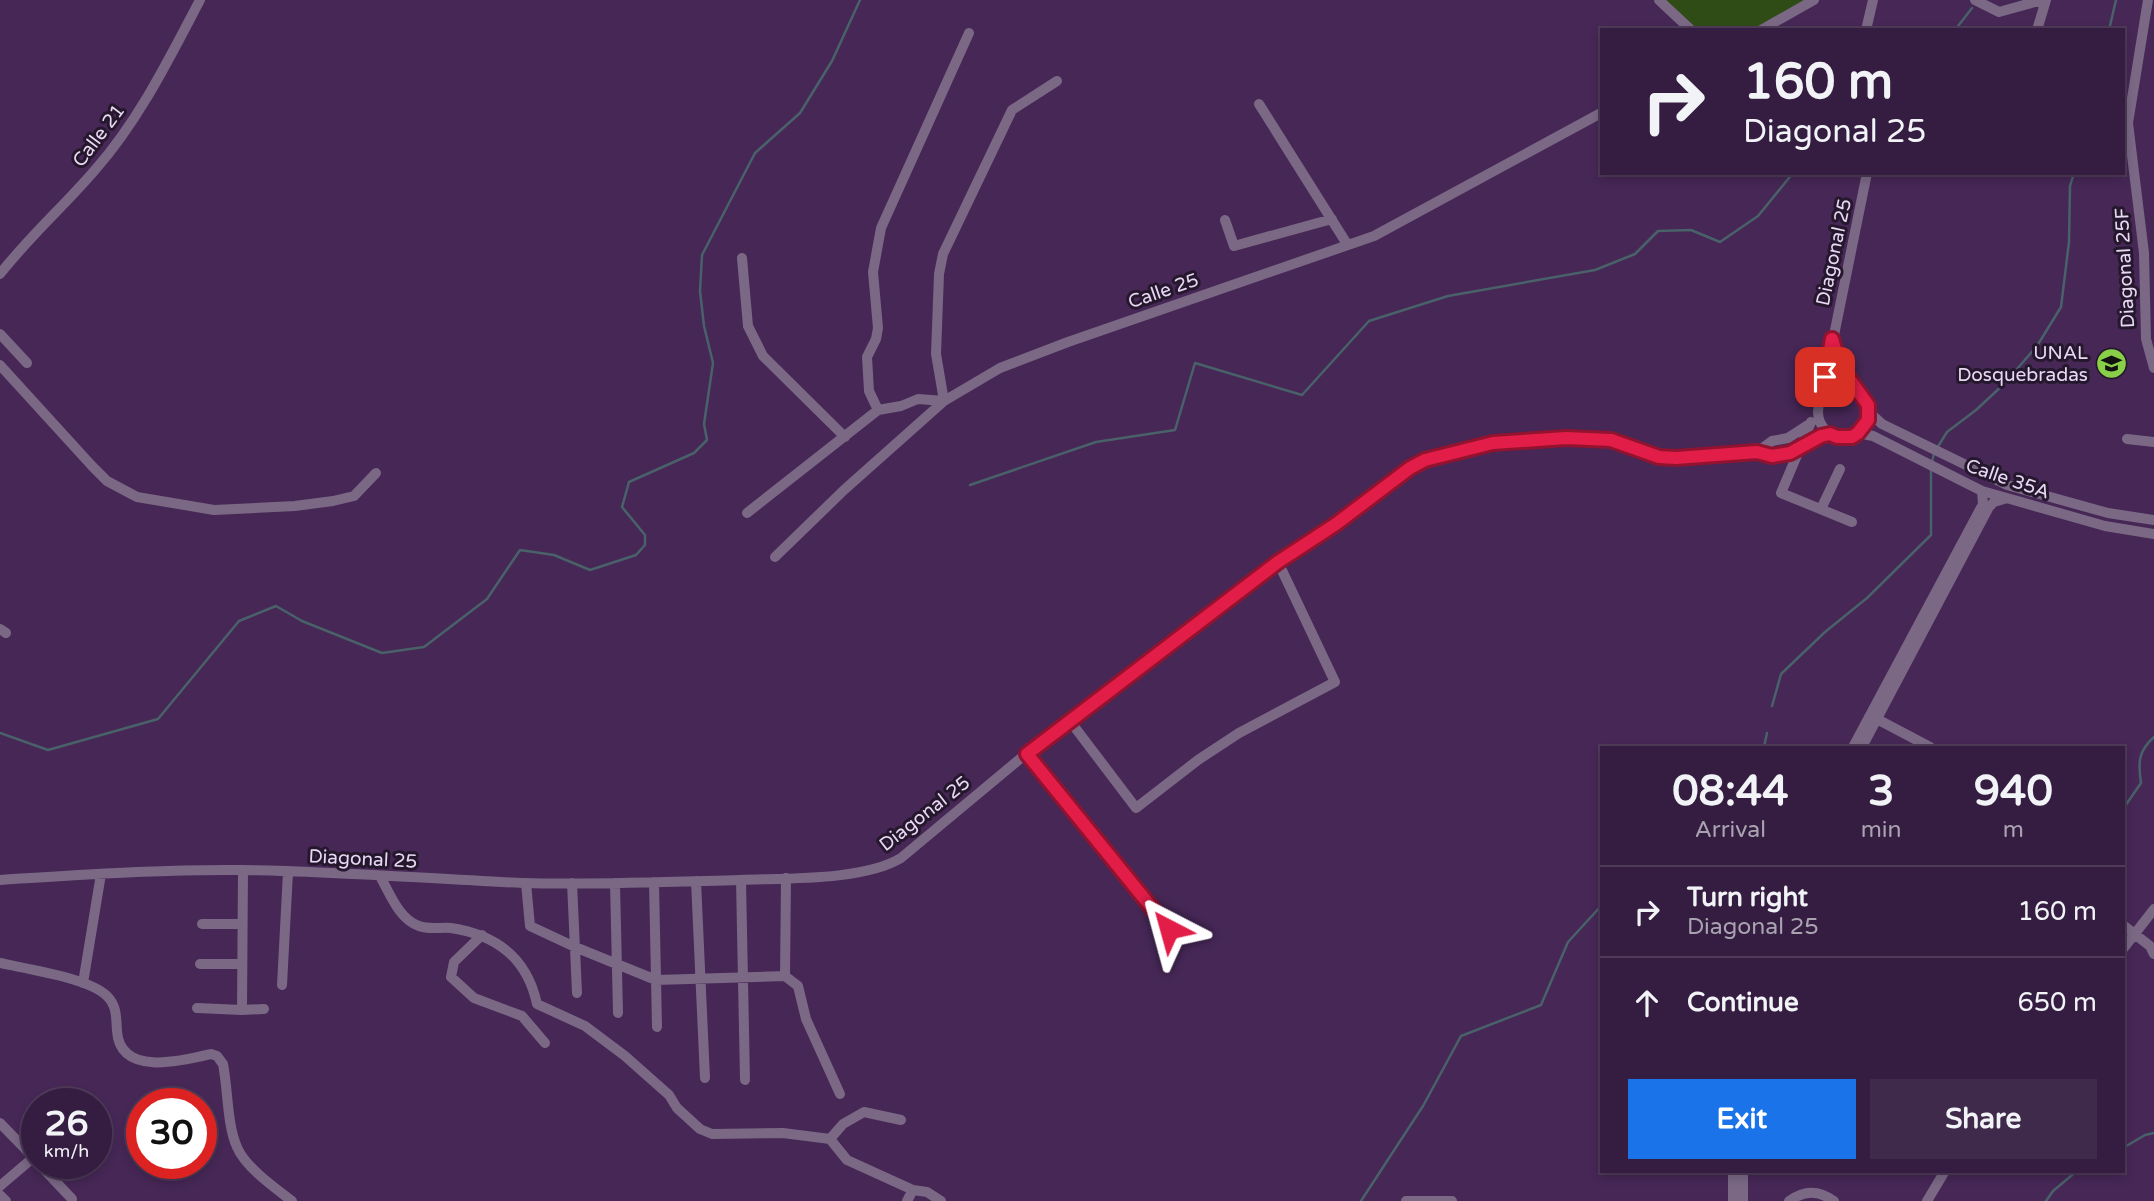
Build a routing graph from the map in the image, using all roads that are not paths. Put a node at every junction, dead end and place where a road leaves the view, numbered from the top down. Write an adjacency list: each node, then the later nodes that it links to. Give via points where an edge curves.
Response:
1 (200, 0): 21 (street, Calle 21, via 149,95 110,151)
2 (1659, 0): 8 (street)
3 (1814, 0): 9 (street)
4 (1873, 0): 10 (street)
5 (1975, 0): 6 (street, via 2000,12)
6 (2044, 0): 11 (street)
7 (2148, 0): 26 (street, Diagonal 25F, via 2128,123 2144,253 2146,339)
8 (1689, 28)
9 (1765, 28)
10 (1866, 28)
11 (2037, 28)
12 (969, 33): 30 (street, via 878,238 873,272 878,328 867,357 869,391)
13 (1057, 81): 28 (street, via 1013,110 943,254 936,354)
14 (1259, 104): 17 (street)
15 (1600, 114): 19 (street, Calle 25, via 1374,236)
16 (1867, 175): 23 (street, Diagonal 25)
17 (1332, 219): 18 (street, via 1234,246); 19 (street)
18 (1224, 220)
19 (1347, 244): 28 (street, Calle 25, via 1000,368)
20 (742, 258): 35 (street, via 748,326 763,356)
21 (0, 274)
22 (0, 334): 24 (street)
23 (1832, 339): 27 (street, via 1840,366); 29 (street, Diagonal 25)
24 (27, 363)
25 (0, 365): 41 (street, via 107,481 136,496 214,510 295,506 354,496)
26 (2154, 368)
27 (1855, 389): 29 (street, via 1840,387 1826,393); 31 (street, via 1866,399)
28 (944, 401): 30 (street, via 918,399); 49 (street, Calle 25)
29 (1820, 403): 32 (street, Diagonal 25); 34 (street, via 1820,422)
30 (878, 410): 35 (street)
31 (1869, 412): 33 (street); 46 (street, Calle 35A, via 1882,424 2007,485 2108,513)
32 (1811, 422): 38 (street); 39 (street, Diagonal 25)
33 (1858, 433): 34 (street, via 1844,438); 42 (street, Calle 35A, via 1873,436)
34 (1830, 434): 38 (street, Diagonal 25)
35 (845, 437): 45 (street)
36 (2127, 439): 37 (street)
37 (2154, 442)
38 (1802, 444): 39 (street, Diagonal 25, via 1790,453 1772,456); 44 (street, via 1781,493)
39 (1757, 452): 50 (street, Diagonal 25, via 1676,458 1659,457 1611,440 1493,443 1410,468)
40 (1840, 469): 44 (street)
41 (376, 473)
42 (1982, 491): 43 (street, Calle 35A); 51 (street, via 1983,504)
43 (2004, 499): 48 (street, Calle 35A); 51 (street, via 1989,507)
44 (1821, 509): 47 (street)
45 (747, 513)
46 (2154, 520)
47 (1852, 522)
48 (2154, 534)
49 (775, 557)
50 (1278, 562): 52 (street, Diagonal 25); 52 (street, via 1335,682 1239,733 1136,808)
51 (1874, 717): 53 (street); 54 (street); 55 (street)
52 (1070, 722): 56 (street, Diagonal 25)
53 (1854, 746)
54 (1862, 746)
55 (1928, 746)
56 (1027, 754): 61 (street, Diagonal 25, via 889,865); 73 (street)
57 (243, 870): 58 (street, Diagonal 25); 59 (street, Diagonal 25); 71 (street)
58 (288, 872): 60 (street, Diagonal 25); 88 (street)
59 (101, 874): 62 (street, Diagonal 25); 87 (street)
60 (380, 876): 66 (street, Diagonal 25); 74 (street, via 403,916 420,927)
61 (786, 878): 63 (street, Diagonal 25); 83 (street)
62 (0, 880)
63 (741, 880): 64 (street, Diagonal 25); 84 (street)
64 (696, 881): 65 (street, Diagonal 25); 85 (street)
65 (654, 882): 68 (street, Diagonal 25); 86 (street)
66 (526, 883): 67 (street, Diagonal 25); 76 (street, via 530,926)
67 (572, 883): 68 (street, Diagonal 25); 76 (street)
68 (615, 883): 82 (street)
69 (2154, 909): 75 (street)
70 (202, 924): 71 (street)
71 (243, 924): 81 (street)
72 (2125, 927): 75 (street)
73 (1169, 929)
74 (482, 935): 90 (street, via 518,959); 95 (street, via 454,962 451,977 474,998)
75 (2135, 936): 77 (street); 78 (street)
76 (575, 947): 82 (street); 89 (street)
77 (2125, 947)
78 (2154, 954)
79 (0, 963): 87 (street)
80 (200, 964): 81 (street)
81 (242, 964): 93 (street)
82 (617, 964): 86 (street); 94 (street)
83 (785, 976): 84 (street); 100 (street, via 798,986 806,1019)
84 (742, 978): 85 (street); 99 (street)
85 (700, 979): 86 (street); 98 (street)
86 (656, 980): 96 (street)
87 (83, 983): 116 (street, via 109,998 115,1007 120,1046 133,1058 151,1063 217,1056 223,1064 232,1130 240,1153)
88 (282, 985)
89 (578, 993)
90 (537, 1004): 95 (street); 103 (street, via 585,1026 625,1056 700,1129 712,1134 783,1133)
91 (197, 1008): 93 (street)
92 (264, 1009): 93 (street)
93 (242, 1010)
94 (618, 1013)
95 (522, 1016): 97 (street)
96 (657, 1027)
97 (545, 1043)
98 (705, 1078)
99 (745, 1080)
100 (840, 1094)
101 (901, 1120): 103 (street, via 864,1112)
102 (0, 1123): 104 (street)
103 (830, 1139): 111 (street, via 847,1160)
104 (21, 1145)
105 (21, 1172): 110 (street)
106 (1733, 1173): 120 (street)
107 (1743, 1173): 121 (street)
108 (1944, 1173): 124 (street)
109 (54, 1179): 113 (street)
110 (0, 1186)
111 (912, 1190): 117 (street); 118 (street)
112 (0, 1195): 115 (street)
113 (72, 1199)
114 (1406, 1200): 119 (street)
115 (6, 1201)
116 (292, 1201)
117 (907, 1201)
118 (941, 1201)
119 (1452, 1201)
120 (1733, 1201)
121 (1743, 1201)
122 (1789, 1201): 123 (street, via 1817,1192)
123 (1834, 1201)
124 (1927, 1201)

